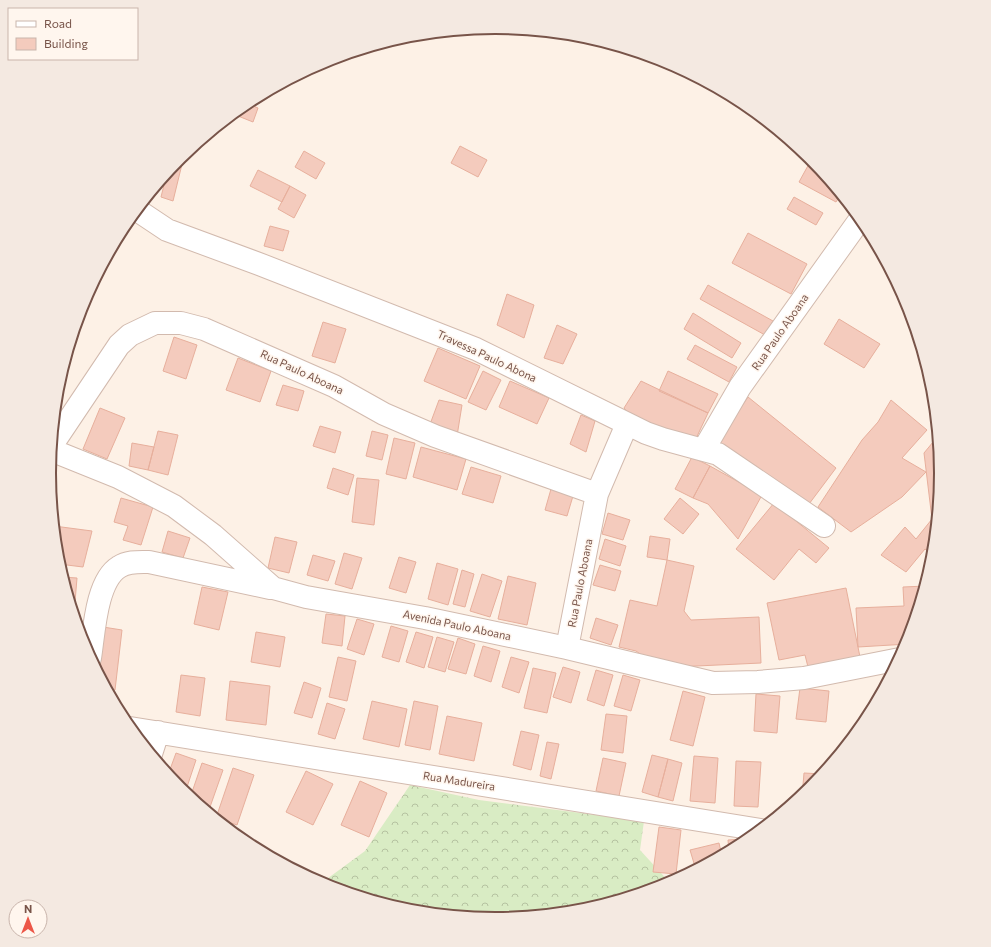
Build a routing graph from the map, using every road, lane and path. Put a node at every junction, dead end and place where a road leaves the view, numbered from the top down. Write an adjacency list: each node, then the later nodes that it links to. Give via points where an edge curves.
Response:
1 (142, 213): 3 (street, Travessa Paulo Abona, via 167,230 476,349)
2 (857, 224): 5 (street, Rua Paulo Aboana, via 740,387)
3 (627, 424): 5 (street, Travessa Paulo Abona, via 663,439); 7 (street, Rua Paulo Aboana)
4 (58, 435): 7 (street, Rua Paulo Aboana, via 119,345 143,327 168,322 204,328 334,386 384,414 435,436)
5 (704, 449): 8 (street, Travessa Paulo Abona, via 732,462)
6 (57, 452): 9 (street, Avenida Paulo Aboana, via 118,478 174,506 213,535)
7 (597, 494): 11 (street, Rua Paulo Aboana)
8 (824, 526)
9 (273, 588): 10 (street, via 149,562 131,562 112,571 105,582); 11 (street, Avenida Paulo Aboana, via 306,597 425,618)
10 (92, 648)
11 (567, 648): 12 (street, Avenida Paulo Aboana, via 713,683 804,678)
12 (893, 661)
13 (138, 729): 14 (street, Rua Madureira)
14 (158, 732): 15 (street); 16 (street, Rua Madureira)
15 (153, 748)
16 (754, 829)

